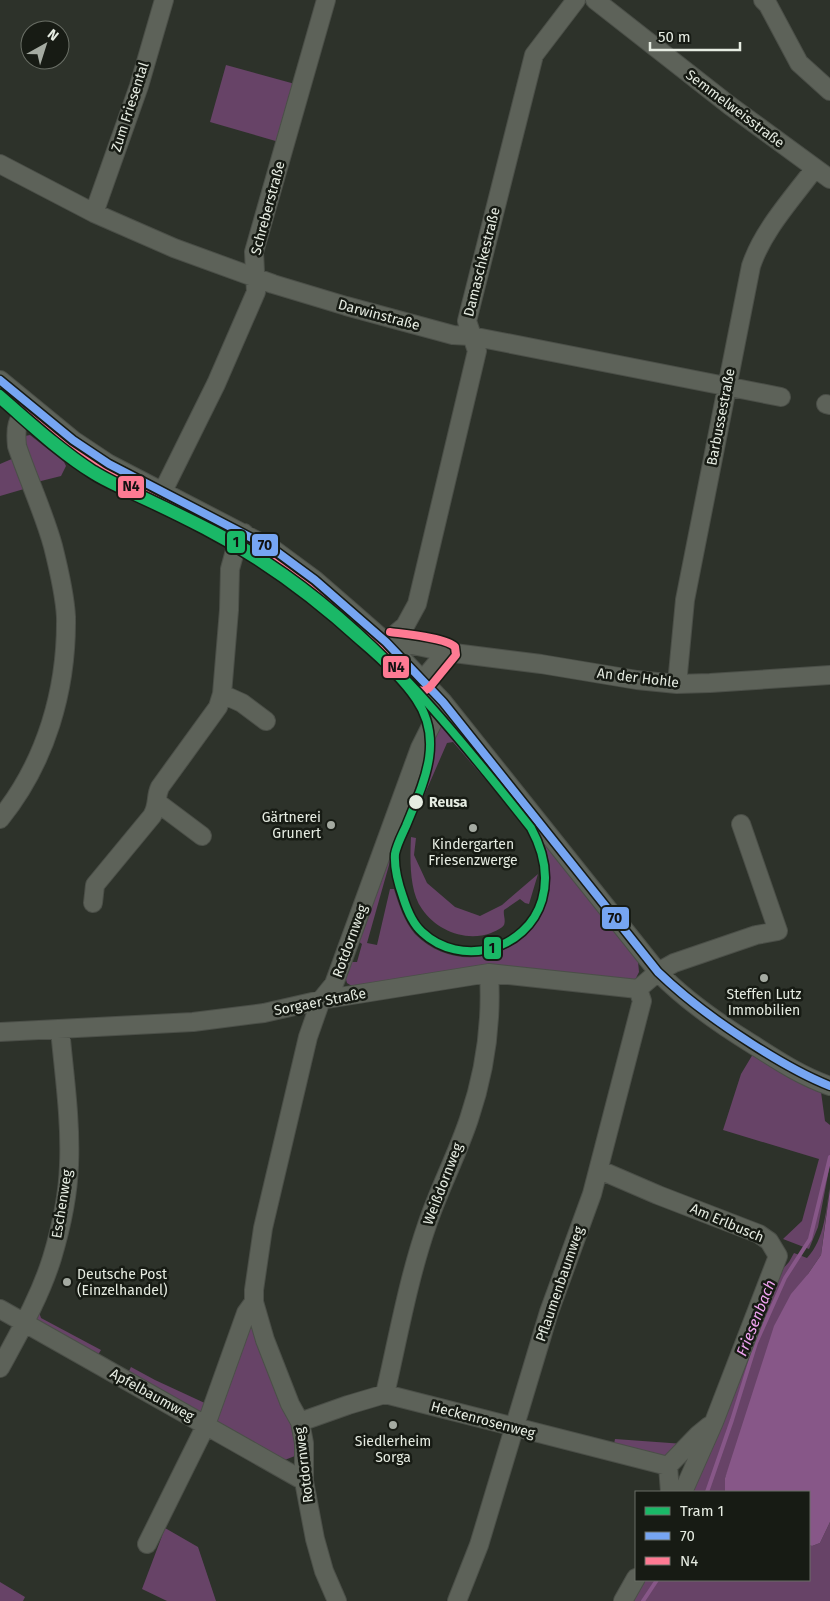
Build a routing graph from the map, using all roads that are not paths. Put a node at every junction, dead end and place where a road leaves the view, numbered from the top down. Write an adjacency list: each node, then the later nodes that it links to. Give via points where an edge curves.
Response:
1 (164, 0): 9 (street, Zum Friesental, via 139,86)
2 (326, 0): 10 (street, Schreberstraße, via 254,252)
3 (576, 0): 11 (street, Damaschkestraße, via 534,55 467,321)
4 (595, 0): 8 (street, Semmelweisstraße, via 729,105)
5 (763, 0): 6 (street, via 798,63)
6 (830, 91)
7 (0, 164): 9 (street, Darwinstraße)
8 (826, 175): 13 (street, Barbussestraße, via 770,228 755,255)
9 (94, 213): 10 (street, Darwinstraße, via 174,248)
10 (255, 277): 11 (street, Darwinstraße, via 346,306 453,335); 16 (street, Schreberstraße, via 256,292 245,321)
11 (471, 336): 13 (street, Darwinstraße); 18 (street, Damaschkestraße, via 477,351 418,604 405,626)
12 (0, 380): 15 (street)
13 (726, 386): 14 (street, Darwinstraße); 22 (street, Barbussestraße, via 685,600)
14 (781, 396)
15 (28, 405): 16 (street, via 109,464); 27 (street, via 15,429 16,446 53,546 66,616 64,646 59,695 45,742 25,784)
16 (163, 491): 17 (street)
17 (244, 533): 18 (street, via 273,549 314,580); 23 (street, via 230,569)
18 (386, 642): 19 (street, An der Hohle); 21 (street)
19 (446, 652): 21 (street); 22 (street, An der Hohle)
20 (830, 674): 22 (street, An der Hohle)
21 (422, 681): 24 (street)
22 (677, 684)
23 (222, 694): 25 (street, via 242,702); 26 (street, via 213,716 157,792)
24 (443, 702): 31 (street); 34 (street, Rotdornweg, via 420,748 334,984)
25 (266, 720)
26 (158, 804): 29 (street); 30 (street, via 152,816 95,885)
27 (0, 819)
28 (741, 824): 31 (street, via 778,931 756,935 674,963)
29 (202, 836)
30 (93, 903)
31 (658, 972): 33 (street); 37 (street, via 677,992 740,1037 793,1070)
32 (489, 973): 33 (street, Sorgaer Straße); 34 (street, Sorgaer Straße); 43 (street, Weißdornweg, via 487,1040 480,1081 469,1120 427,1225)
33 (638, 990): 38 (street, Pflaumenbaumweg, via 642,1001)
34 (321, 1000): 35 (street, Sorgaer Straße, via 264,1014 193,1022); 39 (street, Rotdornweg, via 308,1037 262,1228)
35 (60, 1029): 36 (street, Sorgaer Straße); 41 (street, Eschenweg, via 69,1165 66,1201 52,1260)
36 (0, 1032)
37 (830, 1086)
38 (600, 1170): 45 (street, Am Erlbusch, via 759,1234 775,1248 778,1256); 47 (street, Pflaumenbaumweg, via 549,1312)
39 (254, 1302): 44 (street, Rotdornweg, via 265,1340); 46 (street, Rotdornweg, via 246,1313)
40 (0, 1309): 41 (street, Apfelbaumweg)
41 (24, 1323): 42 (street, Eschenweg); 46 (street, Apfelbaumweg)
42 (0, 1368)
43 (385, 1394): 44 (street); 47 (street, Heckenrosenweg)
44 (300, 1422): 49 (street, Rotdornweg, via 304,1444)
45 (714, 1422): 48 (street); 51 (street, Am Erlbusch)
46 (206, 1425): 49 (street, Apfelbaumweg); 52 (street, Rotdornweg)
47 (515, 1428): 48 (street, Heckenrosenweg); 55 (street, Pflaumenbaumweg, via 479,1545)
48 (668, 1466): 50 (street)
49 (304, 1481): 54 (street, Rotdornweg, via 315,1539)
50 (670, 1491)
51 (683, 1491)
52 (147, 1544)
53 (635, 1580): 56 (street)
54 (337, 1601)
55 (457, 1601)
56 (623, 1601)

